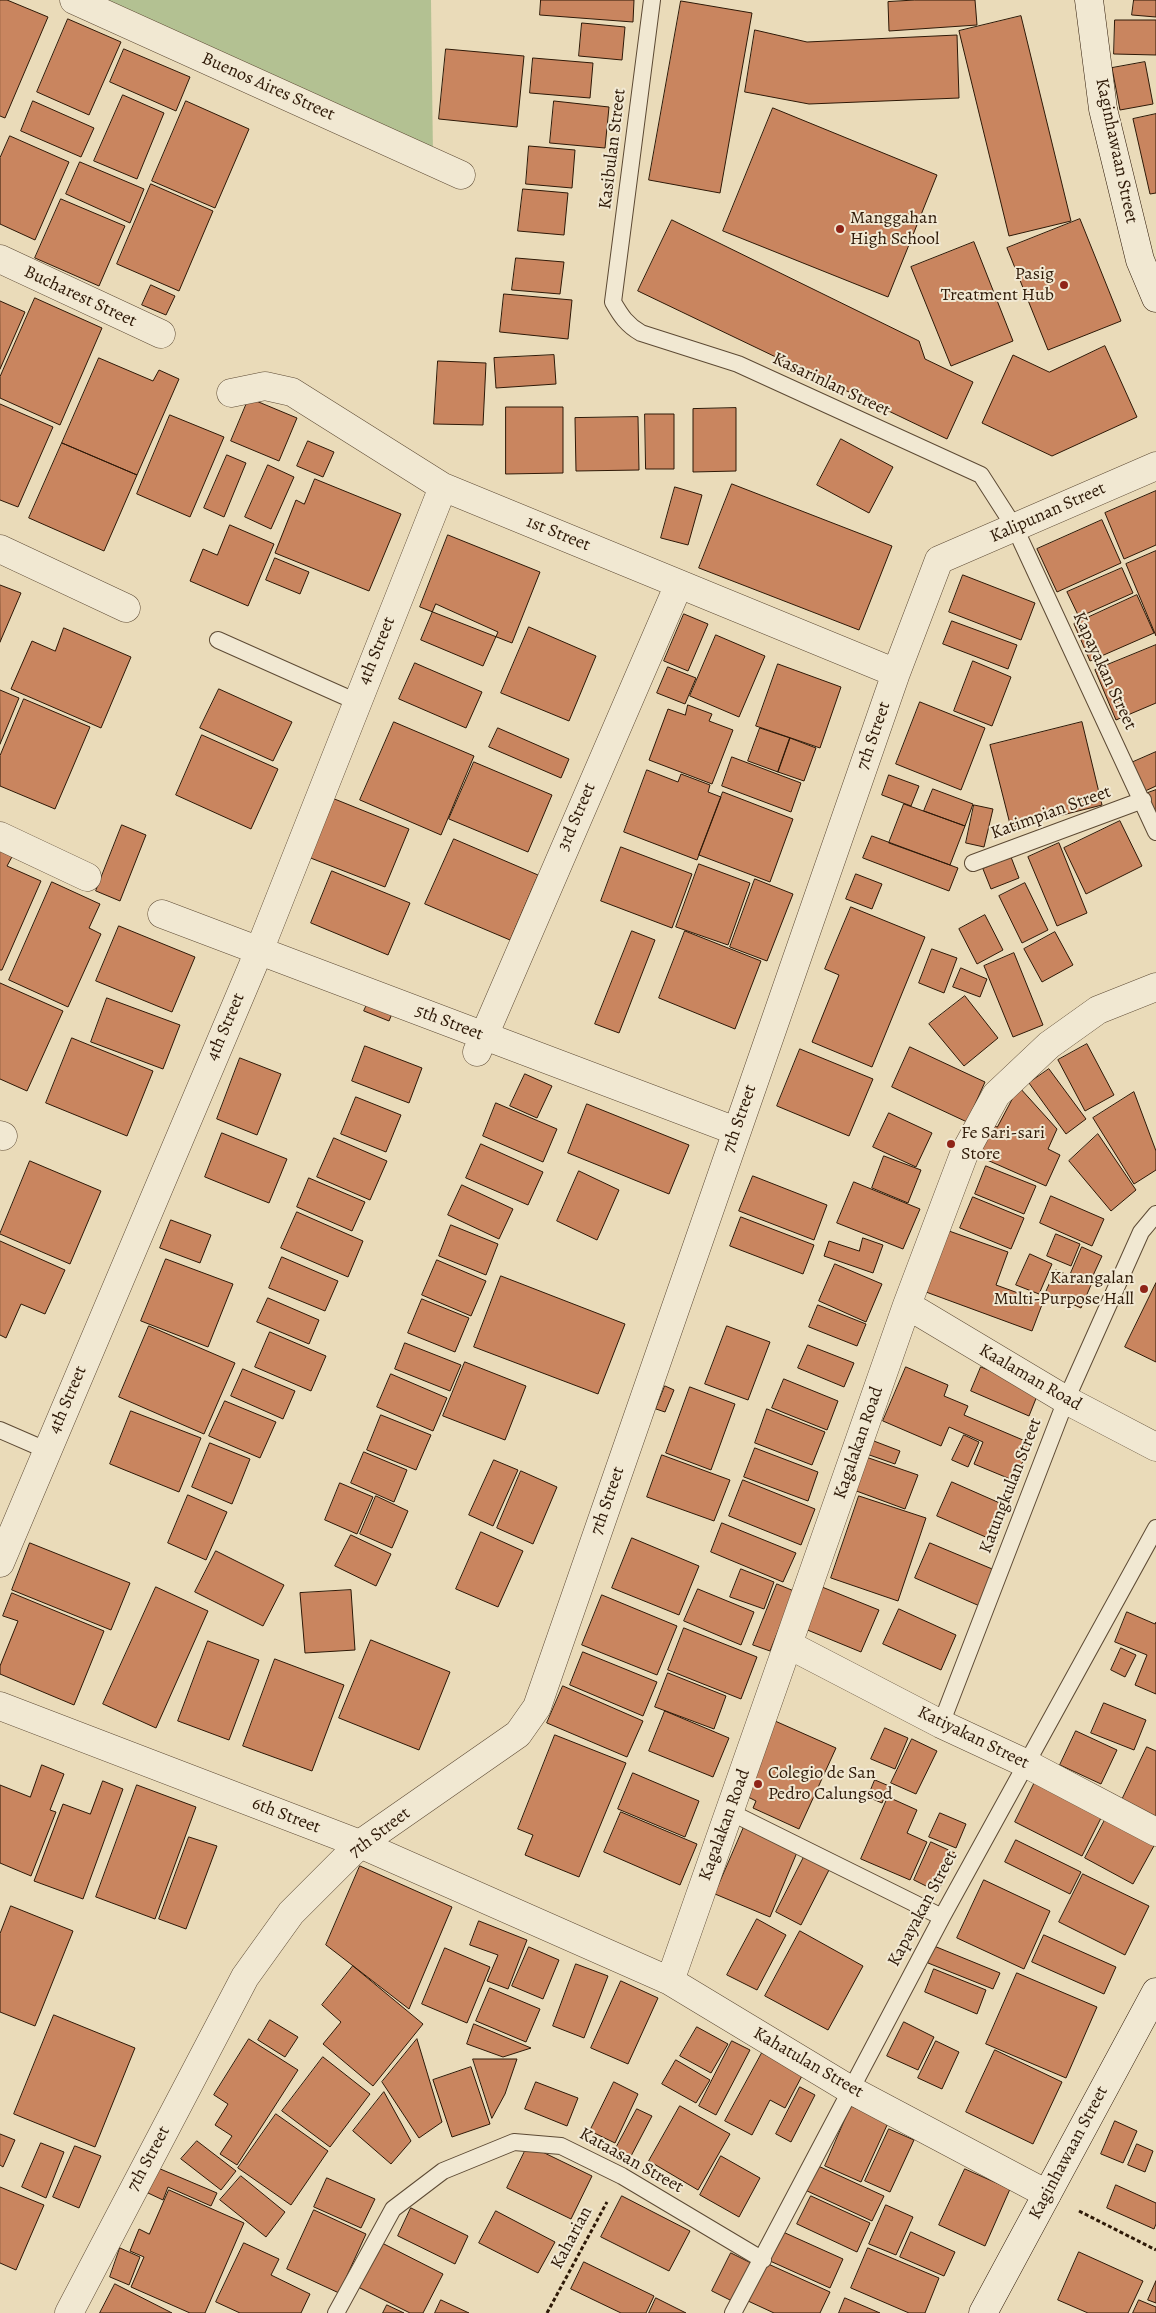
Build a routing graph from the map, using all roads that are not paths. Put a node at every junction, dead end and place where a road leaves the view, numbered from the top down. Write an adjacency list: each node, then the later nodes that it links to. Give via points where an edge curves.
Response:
1 (74, 0): 4 (street, Buenos Aires Street)
2 (652, 0): 8 (lane, Kasibulan Street)
3 (1089, 0): 5 (street, Kaginhawaan Street, via 1103,109)
4 (461, 175)
5 (1148, 257): 7 (street, Kaginhawaan Street)
6 (0, 259): 9 (street, Bucharest Street)
7 (1156, 298)
8 (613, 302): 13 (lane, Kasarinlan Street, via 629,326 641,333 738,364 981,475)
9 (161, 334)
10 (232, 393): 12 (street, 1st Street, via 265,386 292,392)
11 (1156, 466): 13 (street, Kalipunan Street)
12 (444, 487): 16 (street, 1st Street); 20 (street, 4th Street)
13 (1015, 528): 15 (street, Kalipunan Street); 21 (lane, Kapayakan Street)
14 (0, 549): 17 (street)
15 (939, 560): 19 (street, 7th Street)
16 (679, 584): 19 (street, 1st Street); 29 (street, 3rd Street)
17 (126, 608)
18 (218, 640): 20 (lane)
19 (896, 673): 30 (street, 7th Street)
20 (357, 702): 27 (street, 4th Street)
21 (1143, 800): 22 (lane, Kapayakan Street); 24 (lane, Katimpian Street)
22 (1156, 832)
23 (0, 836): 25 (street)
24 (973, 863)
25 (87, 877)
26 (162, 914): 27 (street, 5th Street)
27 (259, 950): 29 (street, 5th Street); 36 (street, 4th Street)
28 (1156, 987): 32 (street, Kagalakan Road, via 1098,1010 1049,1045 996,1095 964,1154)
29 (480, 1044): 30 (street, 5th Street)
30 (736, 1131): 45 (street, 7th Street, via 536,1707 518,1734)
31 (1156, 1214): 33 (lane, Katungkulan Street, via 1141,1232)
32 (907, 1305): 33 (street, Kaalaman Road); 39 (street, Kagalakan Road)
33 (1066, 1400): 35 (street, Kaalaman Road); 41 (lane, Katungkulan Street)
34 (0, 1430): 36 (lane)
35 (1156, 1448)
36 (46, 1450): 38 (street, 4th Street)
37 (1156, 1528): 42 (lane, Kapayakan Street)
38 (0, 1564)
39 (789, 1645): 41 (street, Katiyakan Street); 43 (street, Kagalakan Road)
40 (0, 1706): 45 (street, 6th Street)
41 (941, 1724): 42 (street, Katiyakan Street)
42 (1025, 1762): 44 (street, Katiyakan Street); 46 (lane, Kapayakan Street)
43 (730, 1812): 46 (lane); 48 (street, Kagalakan Road)
44 (1156, 1832)
45 (360, 1844): 47 (street, 6th Street); 53 (street, 7th Street, via 291,1913 245,1977)
46 (942, 1916): 50 (lane, Kapayakan Street)
47 (567, 1937): 48 (street, Kahatulan Street)
48 (670, 1981): 50 (street, Kahatulan Street)
49 (1156, 1992): 51 (street, Kaginhawaan Street)
50 (849, 2089): 51 (street, Kahatulan Street); 52 (lane, Kapayakan Street)
51 (1047, 2194): 56 (street, Kaginhawaan Street)
52 (763, 2260): 54 (lane, Kataasan Street, via 622,2176 561,2146 514,2142 443,2171 393,2209); 55 (lane, Kapayakan Street)
53 (69, 2313)
54 (336, 2313)
55 (733, 2313)
56 (983, 2313)

